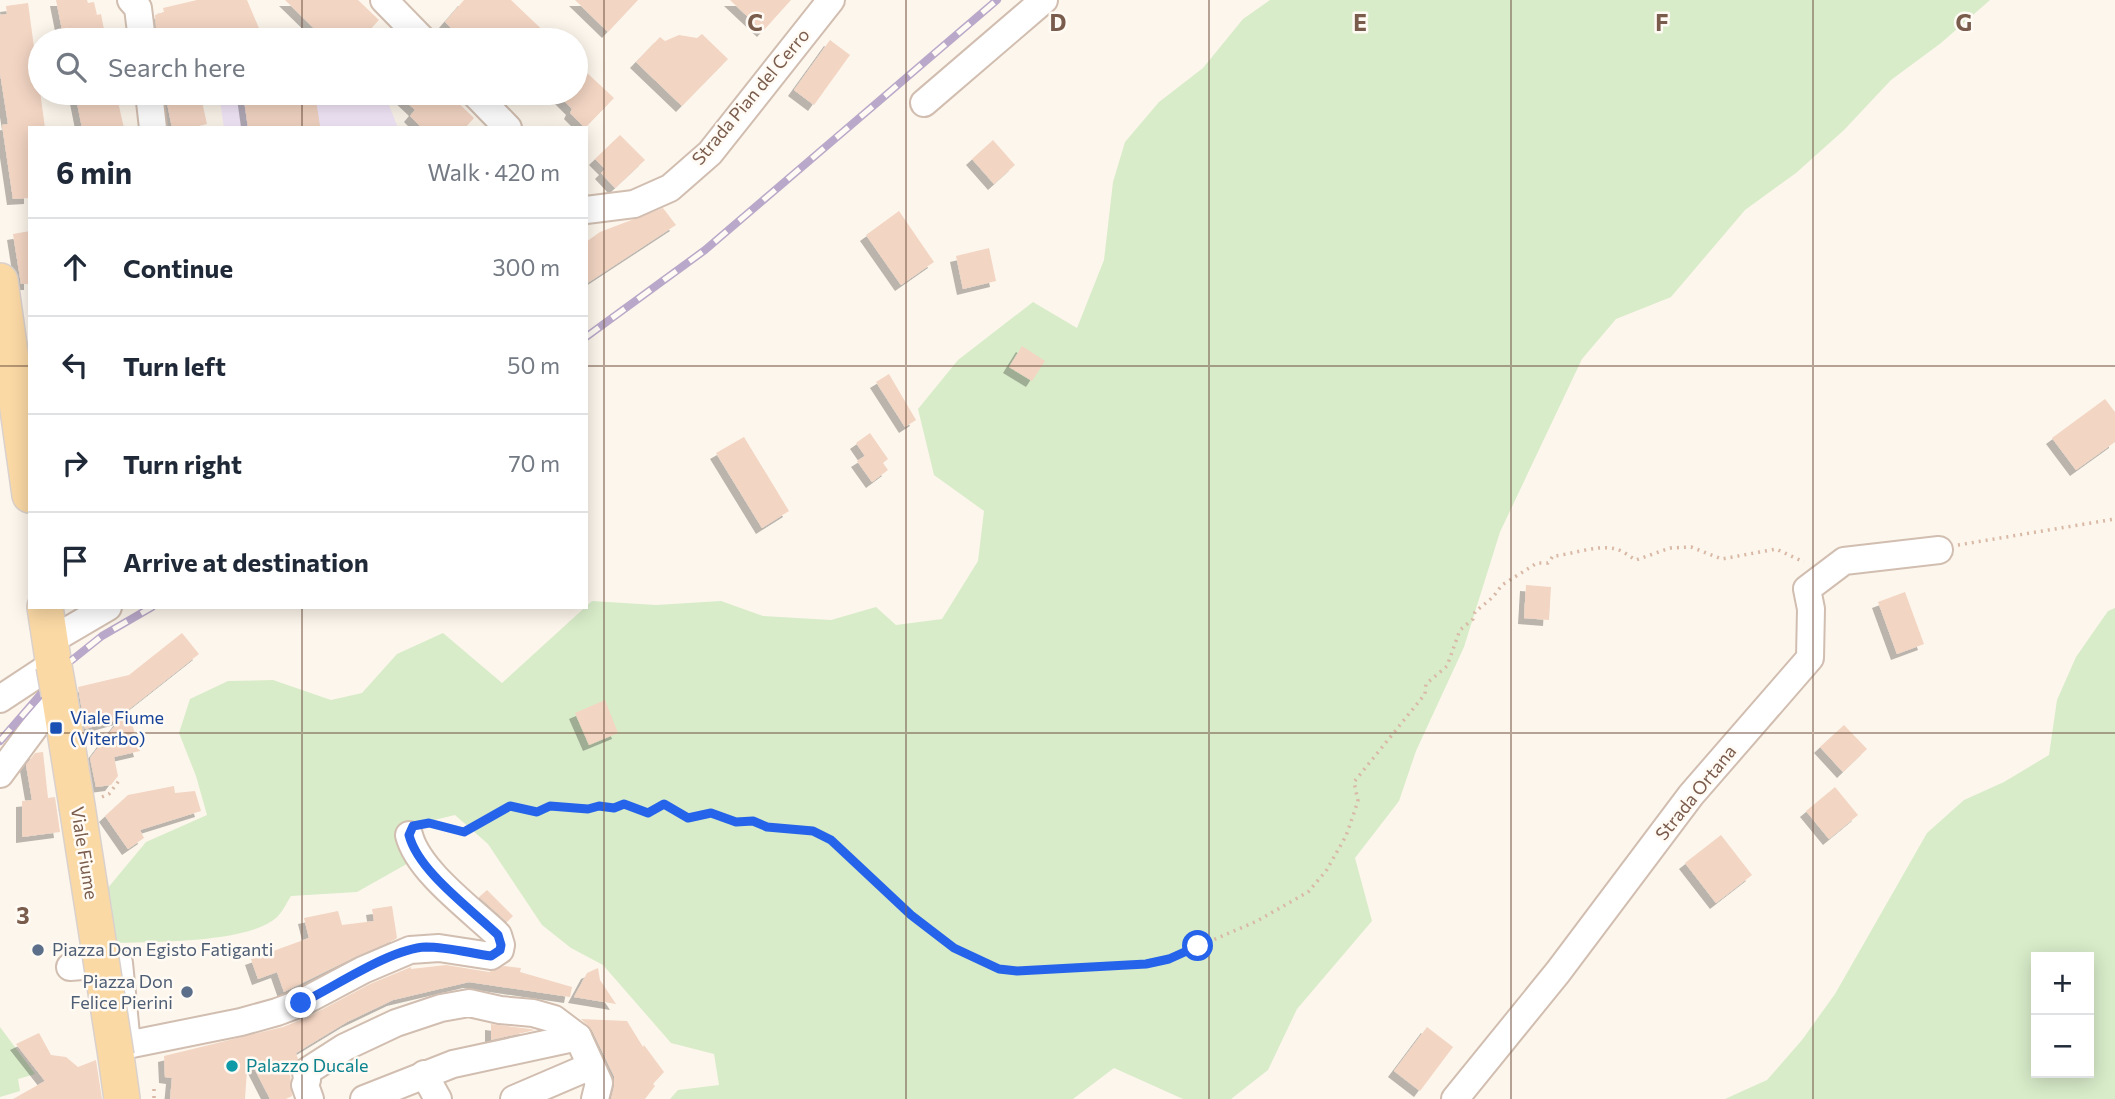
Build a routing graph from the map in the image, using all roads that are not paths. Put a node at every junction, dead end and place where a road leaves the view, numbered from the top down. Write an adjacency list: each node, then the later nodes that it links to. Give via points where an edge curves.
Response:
1 (384, 0): 6 (street)
2 (831, 0): 12 (street, Strada Pian del Cerro, via 710,153 670,188 634,204)
3 (1044, 0): 7 (street)
4 (139, 3): 5 (street)
5 (141, 28)
6 (411, 28)
7 (924, 103)
8 (150, 105): 10 (street)
9 (486, 105): 11 (street)
10 (153, 126)
11 (506, 126)
12 (588, 209)
13 (0, 281): 14 (main road)
14 (28, 481)
15 (1939, 550): 34 (street, Strada Ortana, via 1844,561 1807,589 1810,658 1691,795)
16 (45, 609): 18 (main road, Viale Fiume)
17 (107, 609): 18 (street)
18 (54, 689): 19 (street); 20 (street); 24 (main road, Viale Fiume, bridge, via 86,802)
19 (0, 699)
20 (0, 774)
21 (409, 835): 24 (street, via 425,866 498,935 500,950 491,956 439,948 410,950 301,1003 254,1019)
22 (70, 967): 24 (street, via 119,963)
23 (578, 1037): 25 (street); 26 (street); 29 (street, via 554,1020 533,1013 469,1003 441,1007 345,1047 306,1072)
24 (121, 1050): 28 (main road, Viale Fiume)
25 (538, 1060): 26 (street); 27 (street, via 453,1064); 32 (street)
26 (591, 1066): 33 (street, via 599,1083)
27 (424, 1074): 30 (street); 31 (street)
28 (138, 1096)
29 (310, 1099)
30 (364, 1099)
31 (438, 1099)
32 (514, 1099)
33 (596, 1099)
34 (1455, 1099)

